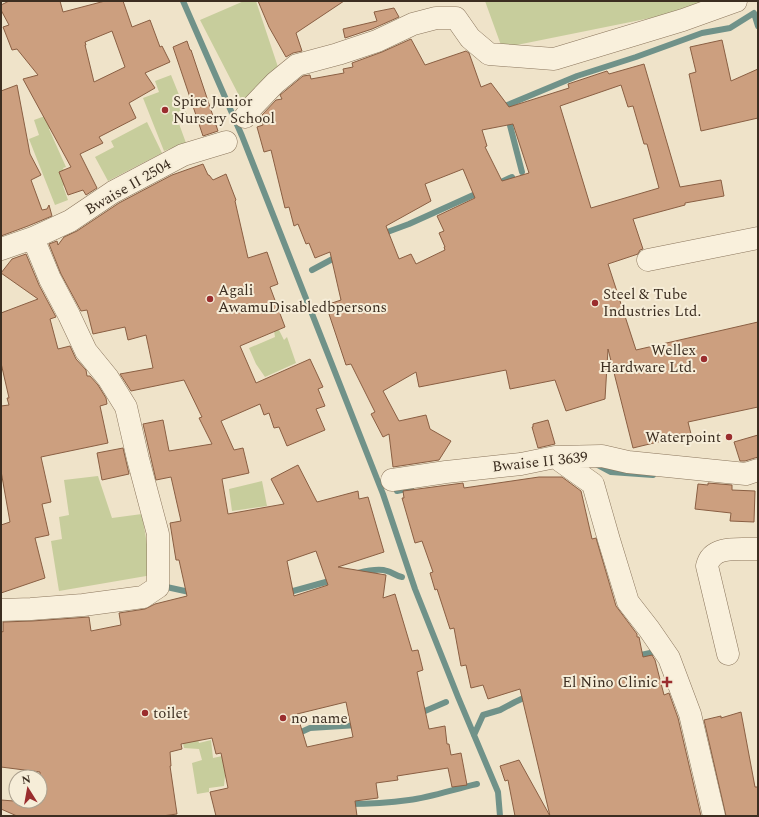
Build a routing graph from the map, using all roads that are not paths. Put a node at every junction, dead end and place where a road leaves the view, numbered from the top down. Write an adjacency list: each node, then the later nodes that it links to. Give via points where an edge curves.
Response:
1 (736, 1): 2 (street, via 683,20 554,59 489,54 470,38 456,18 436,18 413,24 377,41 297,65 275,83)
2 (245, 117)
3 (226, 142): 4 (street, Bwaise II 2504, via 183,155 113,192 70,221)
4 (33, 238): 6 (street, Bwaise II 2504); 12 (street, via 86,351 108,378 126,407 158,534 158,587 143,597 83,605)
5 (758, 238): 7 (street)
6 (1, 249)
7 (648, 260)
8 (555, 457): 9 (street, Bwaise II 3639, via 602,456 628,462); 10 (street, Bwaise II 3639, via 521,464); 14 (street, via 593,484 628,602 669,658 690,714)
9 (754, 478)
10 (392, 480)
11 (758, 549): 13 (street, via 724,550 716,552 708,560 707,566)
12 (1, 610)
13 (728, 654)
14 (714, 816)

